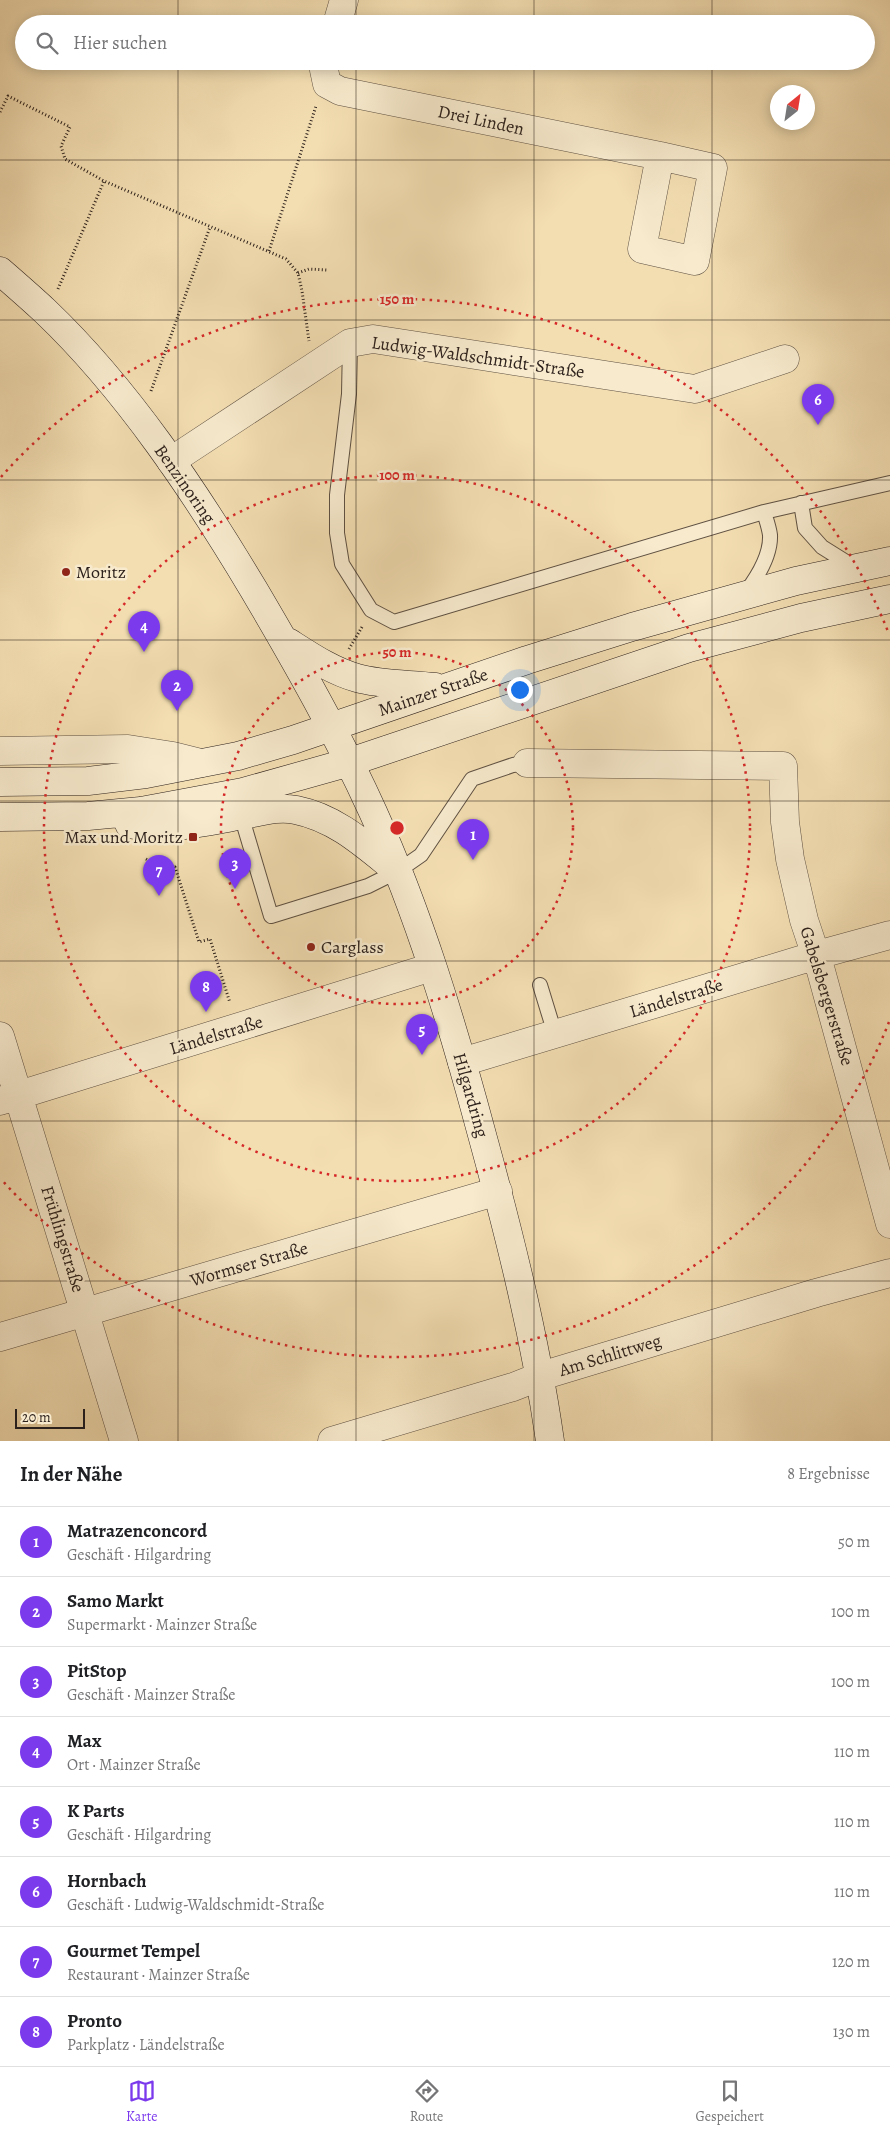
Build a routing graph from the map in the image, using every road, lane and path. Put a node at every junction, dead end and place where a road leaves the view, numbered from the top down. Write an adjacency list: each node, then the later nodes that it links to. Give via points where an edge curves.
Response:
1 (344, 0): 2 (street)
2 (340, 15)
3 (327, 72): 5 (street, Drei Linden, via 340,91); 8 (path)
4 (0, 112): 6 (path, via 8,96 70,127 61,146 65,159)
5 (660, 156)
6 (104, 182): 7 (path); 12 (path)
7 (210, 227): 8 (path); 16 (path)
8 (269, 251): 11 (path, via 286,259)
9 (328, 270): 11 (path, via 309,269)
10 (0, 271): 17 (street, Benzinoring, via 46,312 107,378)
11 (298, 273): 14 (path)
12 (56, 292)
13 (350, 343): 15 (street, Ludwig-Waldschmidt-Straße, via 381,340 695,389); 17 (street, Ludwig-Waldschmidt-Straße); 25 (lane, via 349,394 337,496 337,533 342,564)
14 (310, 349)
15 (785, 359)
16 (149, 396)
17 (171, 460): 26 (street, Benzinoring)
18 (890, 483): 19 (lane)
19 (801, 503): 20 (lane); 22 (lane, via 805,528 822,548)
20 (764, 512): 23 (lane, via 770,535 765,559); 25 (lane, via 394,622)
21 (890, 561): 22 (street, Mainzer Straße)
22 (854, 568): 23 (street, Mainzer Straße)
23 (743, 595): 28 (street, Mainzer Straße, via 632,627)
24 (890, 599): 31 (street, via 801,618 689,648)
25 (372, 610): 27 (path, via 350,649)
26 (283, 638): 28 (street, via 322,664 357,678); 29 (street, Benzinoring)
27 (345, 646)
28 (447, 688): 29 (street, Mainzer Straße)
29 (332, 726): 31 (street, Benzinoring); 32 (street, Mainzer Straße, via 266,748)
30 (0, 751): 32 (street, via 128,749)
31 (350, 762): 35 (street); 39 (street, Hilgardring)
32 (201, 763): 34 (street, Mainzer Straße, via 88,781)
33 (527, 763): 39 (lane, via 472,779 421,855); 41 (street, Gabelsbergerstraße, via 783,766 790,859 804,920)
34 (0, 782)
35 (233, 809): 36 (street); 36 (street, via 182,825 155,827); 39 (street, via 294,810 319,817 343,828); 39 (lane, via 271,916 368,886)
36 (88, 816): 37 (street)
37 (0, 817)
38 (146, 860): 44 (path, via 164,869 176,867 199,942 210,939)
39 (398, 871): 42 (street, Hilgardring)
40 (890, 936): 41 (street, Ländelstraße)
41 (817, 955): 45 (street, Ländelstraße); 50 (street, Gabelsbergerstraße)
42 (432, 967): 47 (street, Hilgardring); 48 (street, Ländelstraße)
43 (540, 985): 45 (lane)
44 (232, 1011)
45 (555, 1034): 47 (street, Ländelstraße)
46 (0, 1036): 48 (street, Frühlingstraße)
47 (462, 1062): 49 (street, Hilgardring)
48 (9, 1098): 52 (street, Frühlingstraße)
49 (498, 1191): 52 (street, Wormser Straße); 54 (street, Hilgardring)
50 (890, 1224)
51 (890, 1273): 54 (street, Am Schlittweg)
52 (85, 1311): 53 (street, Wormser Straße); 55 (street, Frühlingstraße)
53 (0, 1337)
54 (541, 1376): 56 (street, Am Schlittweg); 57 (street, Hilgardring)
55 (124, 1441)
56 (332, 1441)
57 (550, 1441)

